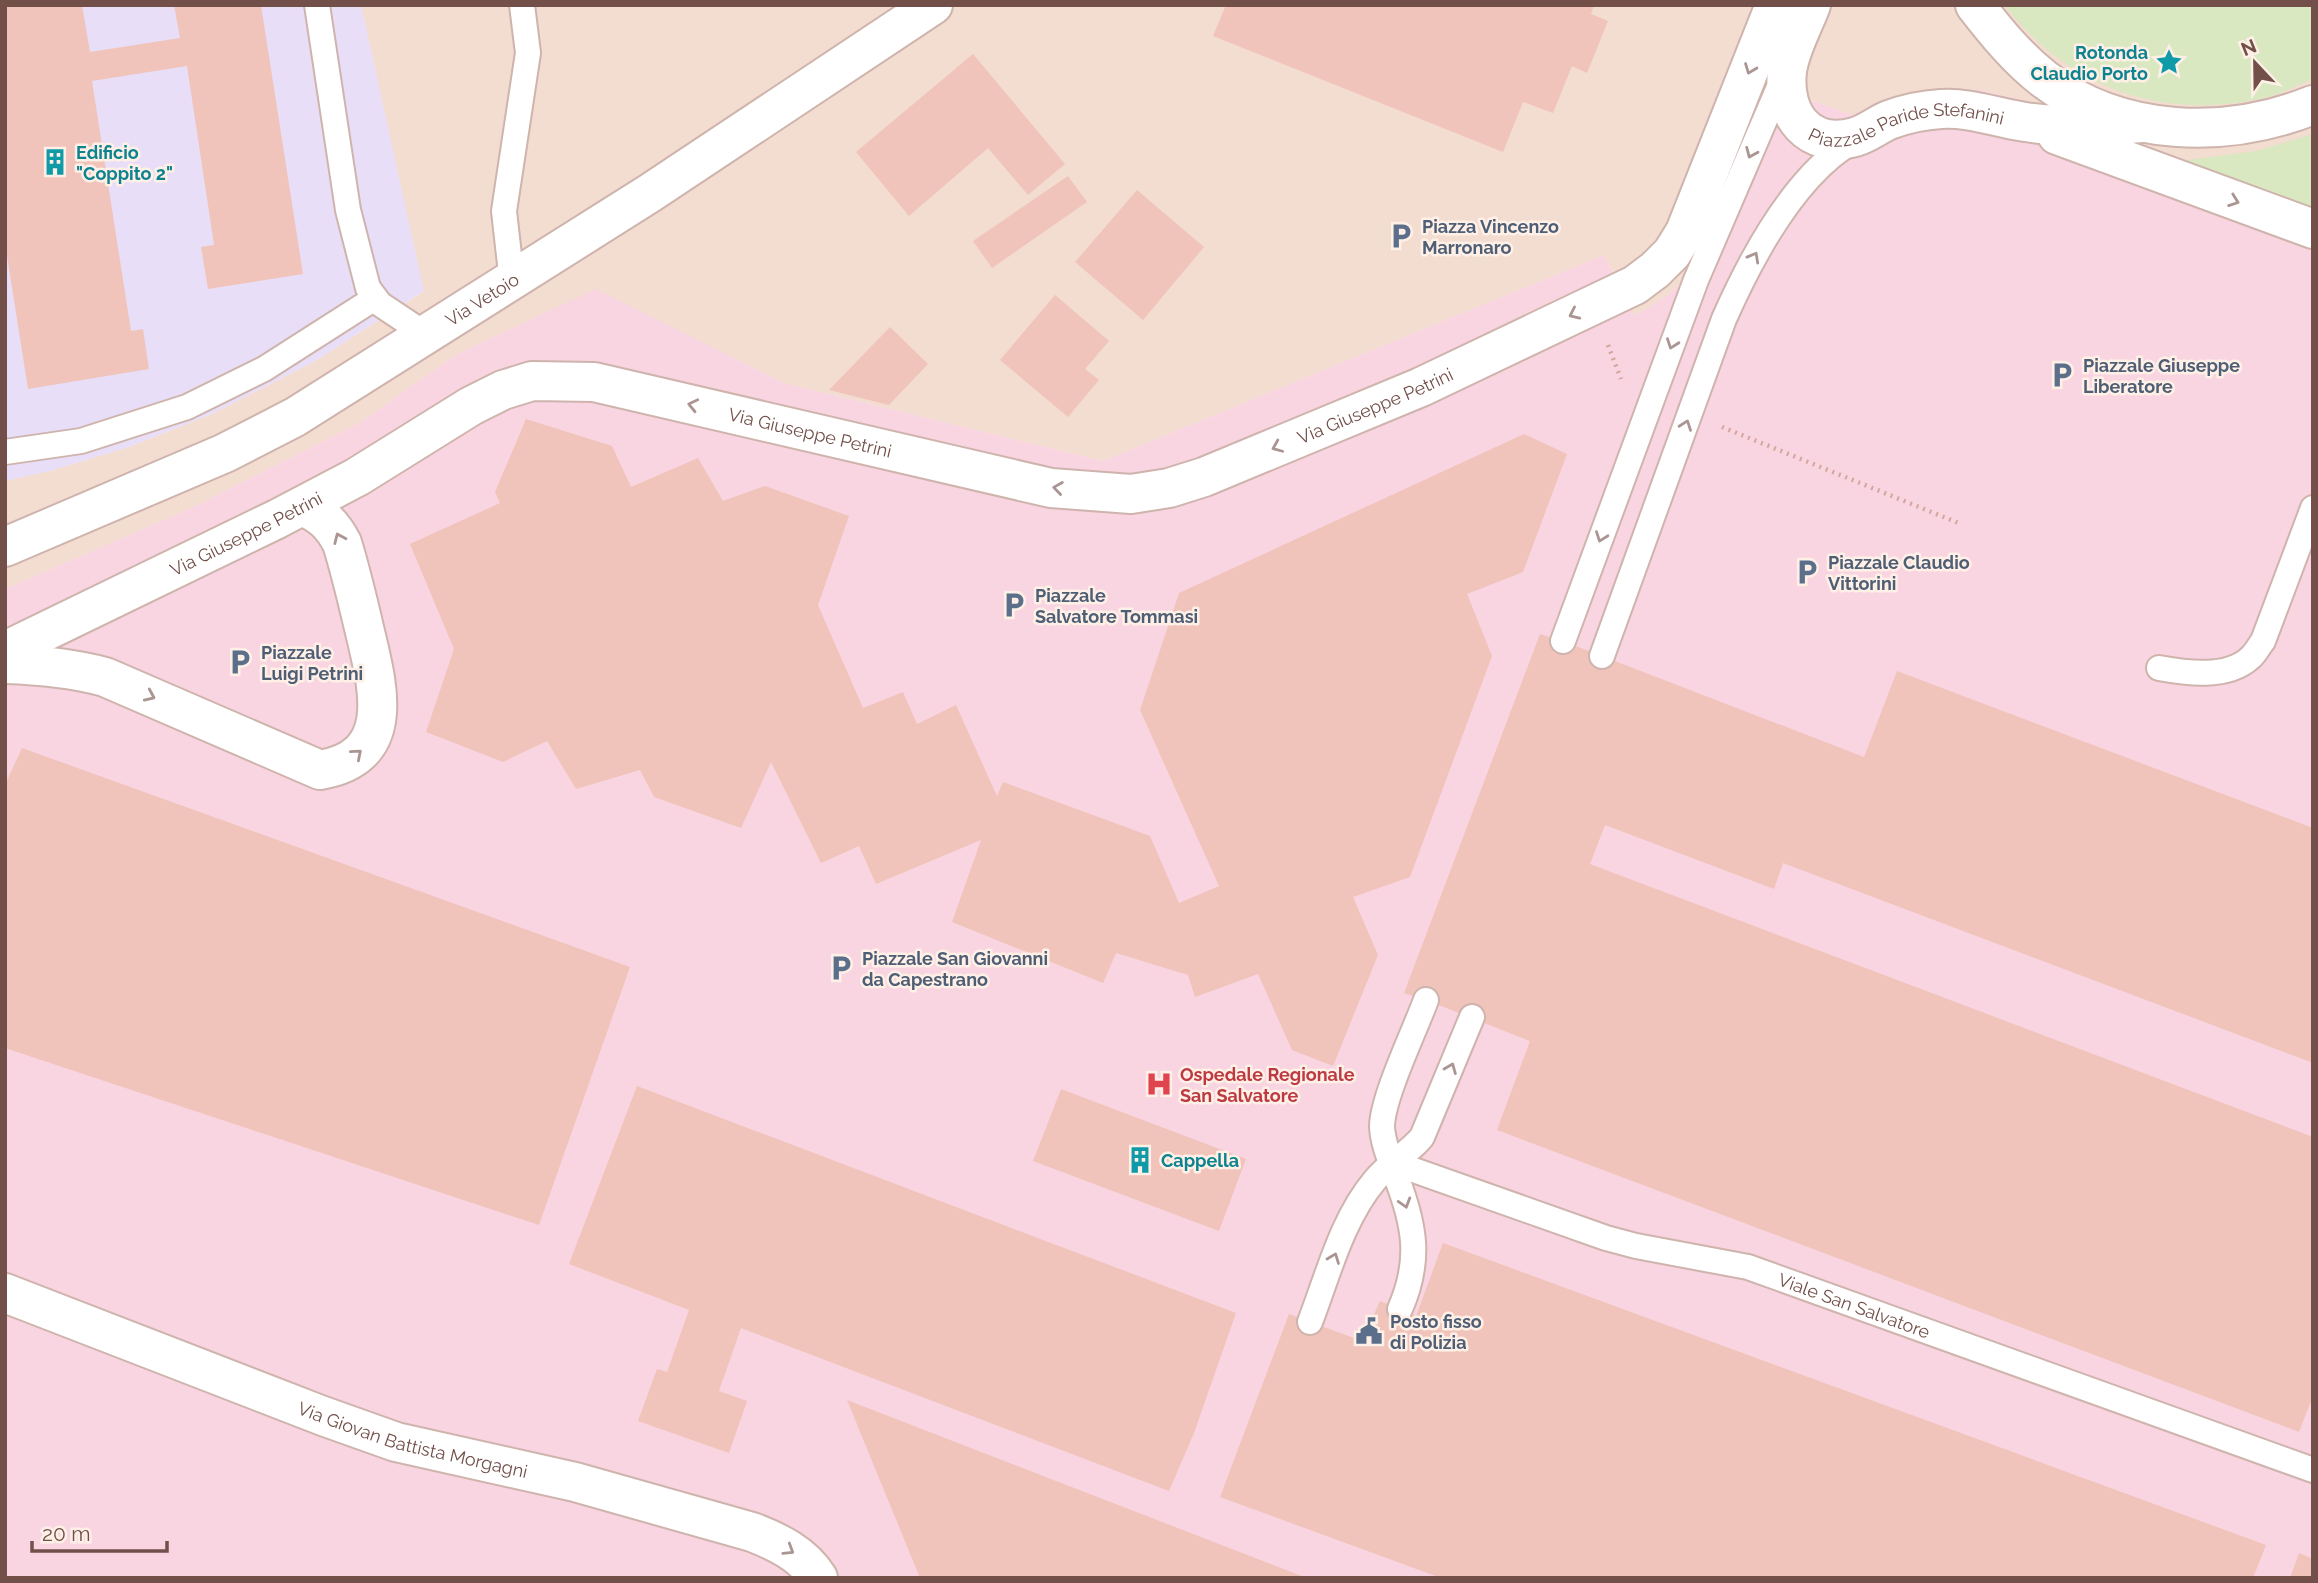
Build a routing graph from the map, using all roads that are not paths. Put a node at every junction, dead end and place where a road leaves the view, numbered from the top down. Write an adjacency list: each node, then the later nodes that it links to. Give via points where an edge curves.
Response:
1 (317, 5): 17 (lane, via 348,210 368,288)
2 (522, 5): 16 (lane, via 528,53 504,211)
3 (1775, 5): 20 (street, Via Giuseppe Petrini, one-way to 20, via 1685,232 1655,270 1635,285 1421,387 1204,477 1131,494 1051,488 594,382 532,381 471,406)
4 (1811, 5): 7 (street, Piazzale Paride Stefanini)
5 (1975, 5): 8 (street, via 2006,44)
6 (914, 10): 16 (street, Via Vetoio, via 730,142)
7 (1787, 68): 13 (street, Piazzale Paride Stefanini, via 1790,106 1810,134 1840,140); 25 (lane, one-way to 25, via 1696,280)
8 (2045, 79): 11 (street, via 2075,98); 12 (street)
9 (2313, 105): 11 (street, via 2281,118 2235,127 2188,129)
10 (2022, 122): 12 (street, Piazzale Paride Stefanini); 13 (street, Piazzale Paride Stefanini, via 1942,108 1888,121); 14 (street)
11 (2142, 123): 12 (street, Piazzale Paride Stefanini)
12 (2096, 127): 14 (street)
13 (1871, 131): 27 (lane, one-way to 13, via 1741,281 1807,177)
14 (2170, 178): 15 (street, one-way to 15)
15 (2313, 229)
16 (512, 282): 18 (street, Via Vetoio)
17 (375, 298): 18 (lane); 19 (lane, via 264,369 187,407 81,441)
18 (428, 336): 23 (street, Via Vetoio, via 295,418 225,453)
19 (5, 452)
20 (303, 506): 24 (street, Via Giuseppe Petrini); 30 (street, one-way to 20, via 320,770 357,757 375,727 377,683 342,543 333,526)
21 (2313, 508): 22 (lane)
22 (2308, 533): 29 (lane, via 2263,641 2249,659 2206,673)
23 (5, 547)
24 (82, 613): 26 (street, Via Giuseppe Petrini); 30 (street, via 64,639 71,661)
25 (1563, 641)
26 (5, 651)
27 (1602, 656)
28 (5, 664): 30 (street)
29 (2159, 668)
30 (86, 672)
31 (1426, 1000): 33 (lane, via 1386,1104 1382,1127)
32 (1472, 1017): 33 (lane, one-way to 32, via 1422,1137)
33 (1391, 1162): 35 (lane, one-way to 35, via 1408,1212 1414,1251 1411,1280); 36 (lane, one-way to 33, via 1356,1209); 37 (lane, Viale San Salvatore, via 1606,1238 1748,1266)
34 (5, 1293): 38 (street, Via Giovan Battista Morgagni, one-way to 38, via 396,1442 575,1482 752,1532 797,1554)
35 (1400, 1309)
36 (1310, 1322)
37 (2313, 1470)
38 (818, 1578)

